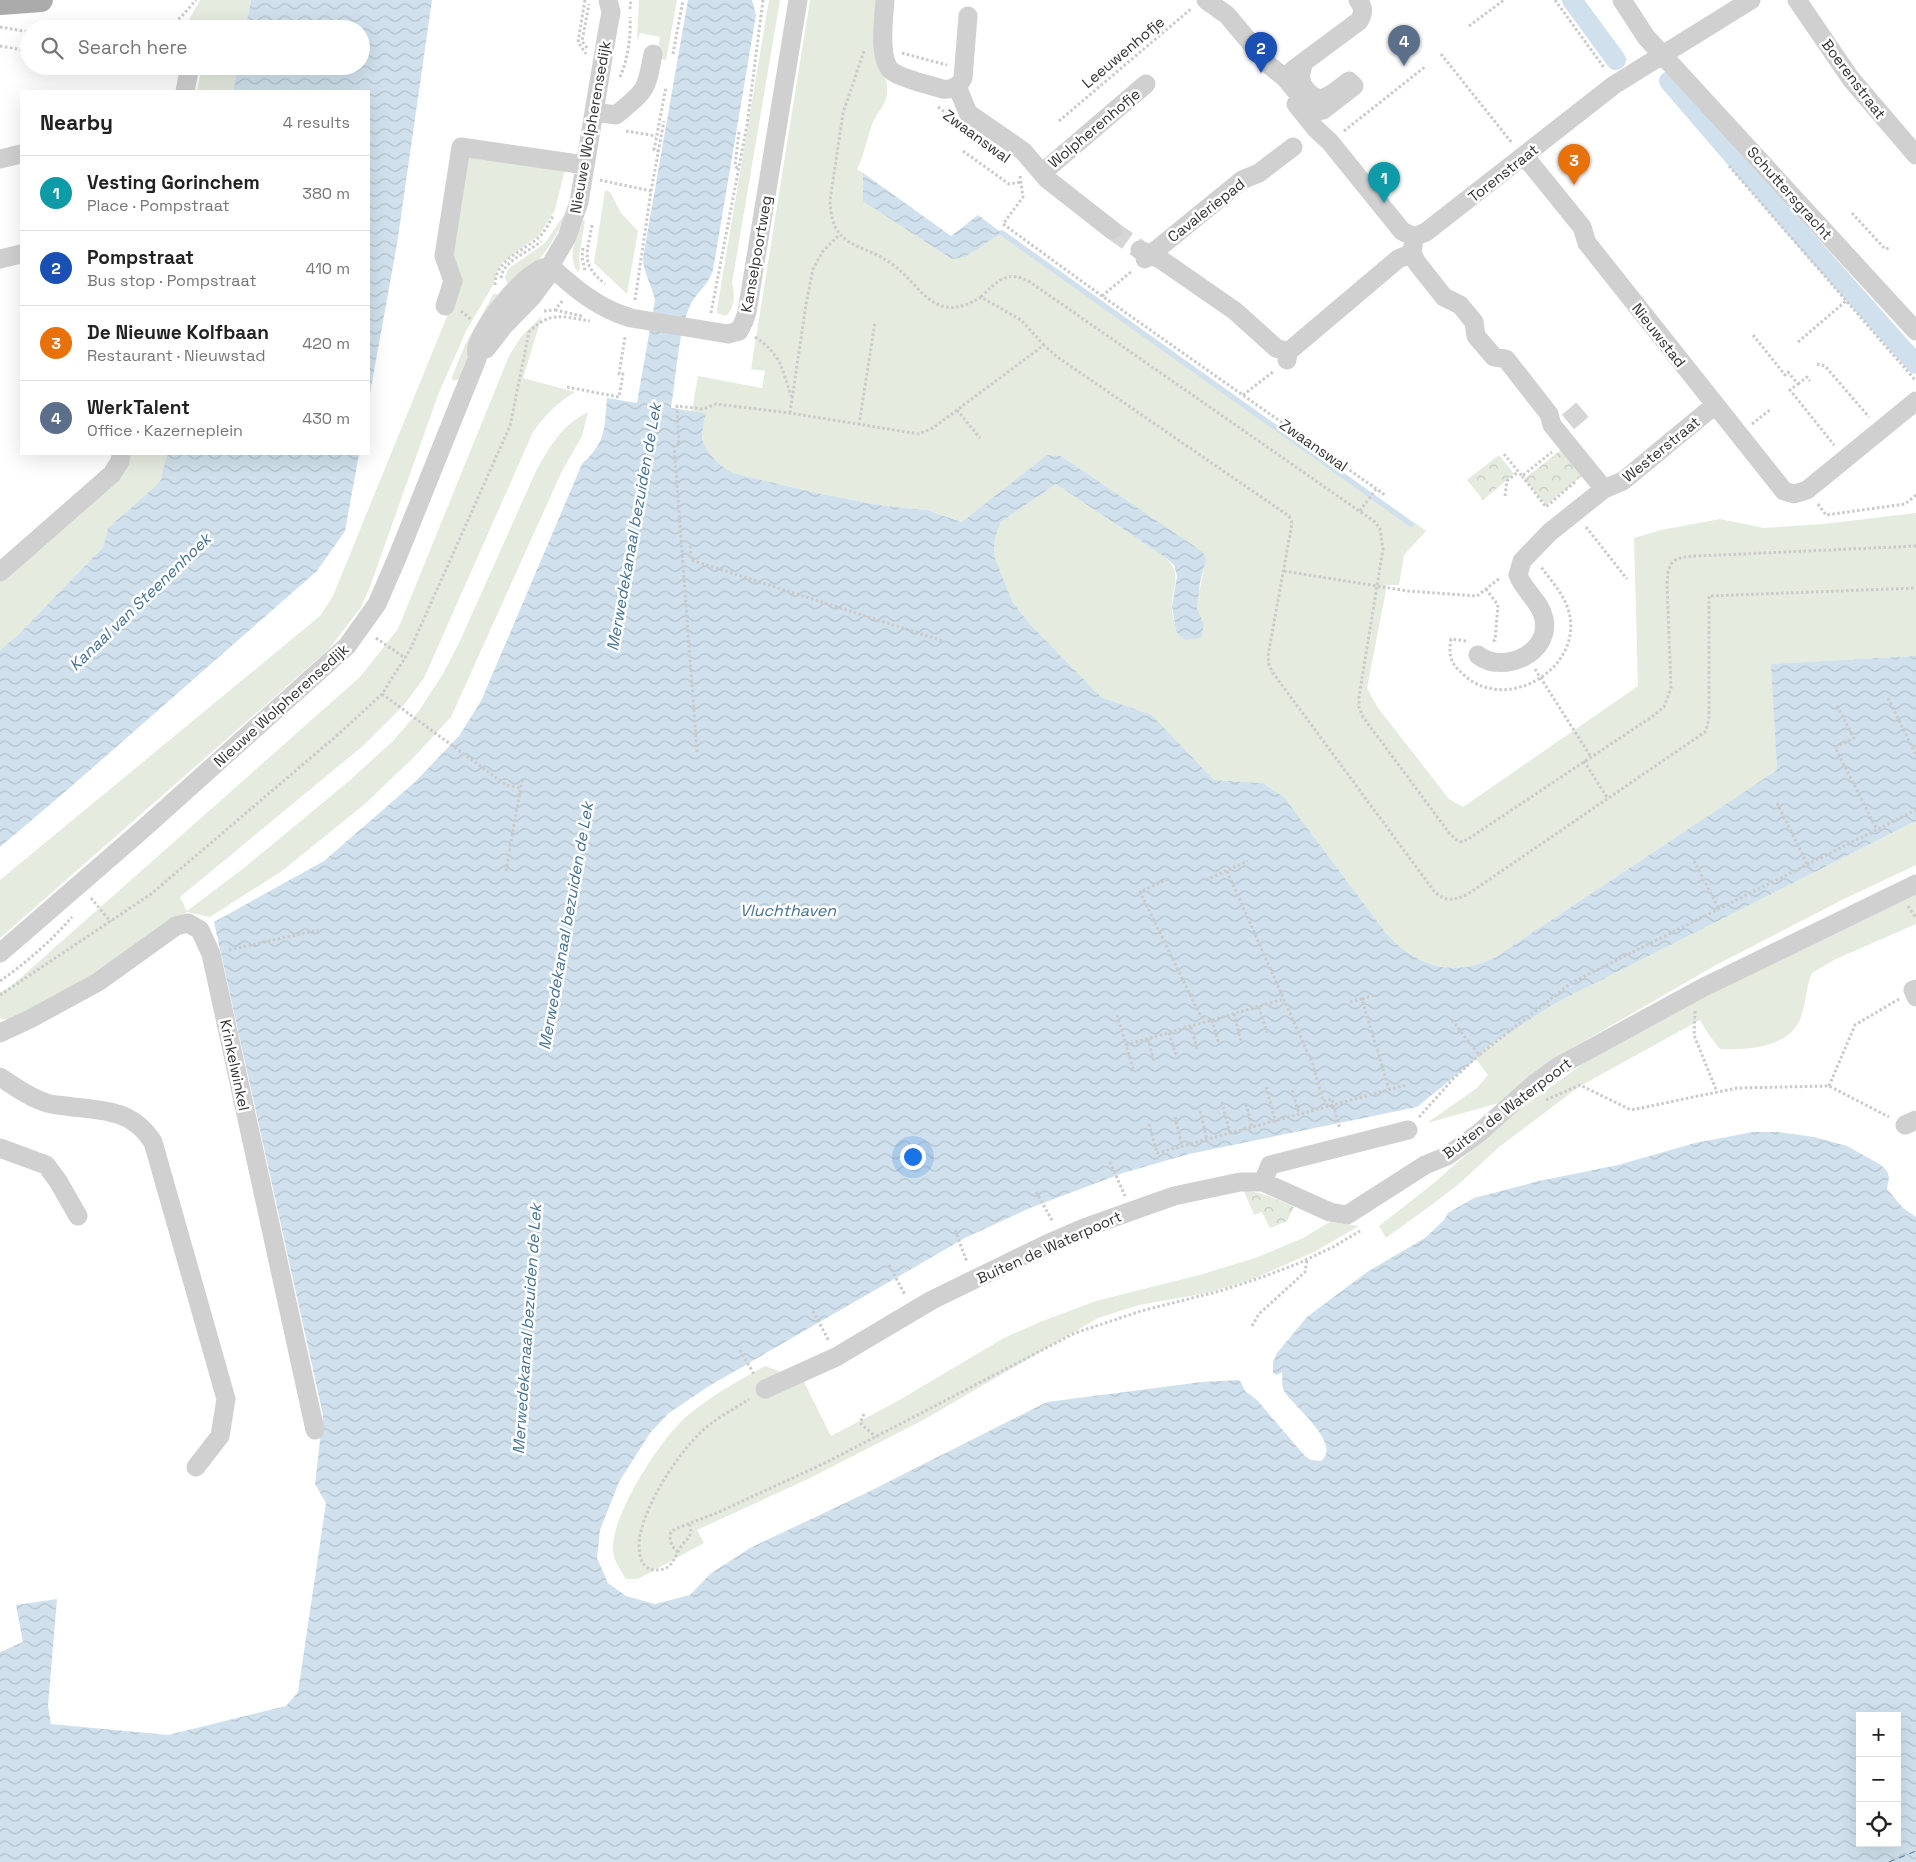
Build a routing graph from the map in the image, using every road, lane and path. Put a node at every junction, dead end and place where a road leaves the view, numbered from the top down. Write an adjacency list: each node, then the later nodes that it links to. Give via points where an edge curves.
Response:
1 (196, 0): 15 (path)
2 (631, 0): 36 (path, via 631,31 625,65)
3 (763, 0): 50 (path)
4 (798, 0): 80 (street, Kanselpoortweg)
5 (885, 0): 20 (street, Zwaanswal)
6 (1504, 0): 16 (path)
7 (1555, 0): 33 (path)
8 (1622, 0): 25 (street, Schuttersgracht, via 1646,37)
9 (1751, 0): 25 (street, Torenstraat)
10 (1797, 0): 43 (street, Boerenstraat, via 1851,78)
11 (1200, 3): 27 (street, via 1227,15); 39 (path, Leeuwenhofje)
12 (612, 4): 36 (street, Nieuwe Wolpherensedijk)
13 (1361, 6): 28 (street, via 1359,21)
14 (968, 16): 30 (street)
15 (178, 20)
16 (1469, 26)
17 (0, 28): 18 (path)
18 (20, 31)
19 (0, 46): 21 (path)
20 (884, 48): 26 (path); 31 (street, Zwaanswal, via 884,59 890,70)
21 (20, 49)
22 (864, 50): 60 (path, via 844,113 830,201 830,215)
23 (653, 54): 36 (street, via 644,91 616,115)
24 (1441, 54): 46 (path)
25 (1664, 55): 33 (street, Torenstraat); 77 (street, Schuttersgracht)
26 (920, 58): 30 (path); 31 (path)
27 (1269, 64): 28 (street, via 1287,72); 28 (street, via 1309,107 1318,111 1354,86 1349,81 1328,96 1316,98 1306,90 1301,80); 42 (street)
28 (1304, 64)
29 (188, 75): 34 (street)
30 (960, 78): 31 (street, Zwaanswal, via 950,89); 51 (street, via 968,113 1024,151)
31 (914, 80)
32 (1146, 84): 51 (street, Wolpherenhofje)
33 (1614, 85): 46 (street, Torenstraat)
34 (185, 90)
35 (935, 106): 37 (path, Zwaanswal)
36 (603, 113): 41 (path, via 608,128); 49 (street, Nieuwe Wolpherensedijk)
37 (950, 117)
38 (664, 121): 56 (path)
39 (1059, 121)
40 (739, 132): 50 (path, via 734,166)
41 (656, 136)
42 (1304, 138): 61 (street, via 1330,142); 64 (street, Cavaleriepad, via 1259,173 1242,180)
43 (1912, 144)
44 (963, 152): 54 (path, via 1009,184)
45 (20, 154): 47 (street)
46 (1523, 158): 61 (street, Torenstraat); 94 (street, Nieuwstad, via 1576,220 1587,242)
47 (0, 159)
48 (1729, 166): 73 (path, Schuttersgracht)
49 (593, 168): 53 (path); 66 (street, Nieuwe Wolpherensedijk, via 567,237); 74 (street, via 461,147 444,256 453,280)
50 (739, 171): 75 (path, via 711,315)
51 (1042, 173): 59 (street)
52 (1019, 174): 54 (path, Zwaanswal)
53 (600, 180): 55 (path); 56 (path)
54 (1021, 182): 70 (path, Zwaanswal, via 1023,197 1003,224)
55 (598, 189)
56 (651, 191): 72 (path)
57 (1852, 214): 62 (path, via 1885,250)
58 (592, 224): 68 (path, via 587,260 591,271)
59 (1112, 230)
60 (839, 235): 71 (path, via 890,262 932,302 954,307); 92 (path, via 823,251 814,269)
61 (1413, 245): 64 (street, Torenstraat, via 1287,356 1235,311 1160,259); 101 (street, via 1417,262 1444,297 1460,305 1474,322 1476,336 1494,357 1506,359)
62 (1890, 248)
63 (20, 254): 65 (street)
64 (1142, 258): 70 (path)
65 (0, 259)
66 (550, 266): 80 (street, Kanselpoortweg, via 573,288 623,316 732,335); 157 (street, Nieuwe Wolpherensedijk, via 537,270 511,294 483,333 476,359 397,558 368,618 347,646)
67 (502, 281): 69 (path)
68 (608, 286)
69 (493, 290)
70 (1102, 296): 91 (path, Zwaanswal)
71 (981, 297): 84 (path, via 1016,316); 115 (path, via 1007,277 1022,277)
72 (635, 298)
73 (1846, 301): 83 (path); 88 (path, Schuttersgracht)
74 (445, 306)
75 (717, 316)
76 (477, 317): 79 (path)
77 (1913, 321)
78 (875, 322): 98 (path)
79 (471, 327)
80 (742, 328): 92 (path, via 775,353)
81 (618, 335): 90 (path, via 625,337 619,396)
82 (1753, 335): 89 (path, via 1785,375 1788,372)
83 (1798, 342)
84 (1044, 345): 96 (path); 119 (path, via 1289,516 1292,523)
85 (1817, 364): 100 (path, via 1825,366)
86 (1271, 373): 91 (path)
87 (1810, 381): 89 (path, via 1807,377)
88 (1916, 381)
89 (1798, 384): 105 (path, via 1790,390)
90 (567, 387)
91 (1243, 395): 109 (path, Zwaanswal)
92 (792, 396): 97 (path)
93 (1916, 402): 100 (street)
94 (1715, 405): 110 (street, Westerstraat, via 1623,481); 111 (street, Nieuwstad, via 1784,491 1794,494)
95 (1771, 409): 99 (path)
96 (957, 410): 98 (path, via 919,434); 102 (path)
97 (790, 413): 98 (path); 118 (path, via 716,404 703,409 677,406 680,445 674,445)
98 (859, 425)
99 (1749, 426)
100 (1880, 431): 105 (street)
101 (1561, 433): 107 (path); 110 (street)
102 (980, 438)
103 (1504, 454): 106 (path)
104 (121, 455): 120 (street, via 112,474)
105 (1845, 459): 111 (street)
106 (1518, 472): 107 (path); 114 (path, via 1507,481)
107 (1522, 476): 108 (path, via 1546,507)
108 (1583, 476)
109 (1376, 489): 112 (path, Zwaanswal); 115 (path)
110 (1604, 489): 116 (street, Westerstraat)
111 (1807, 490): 113 (path, via 1826,515 1905,504)
112 (1385, 495)
113 (1916, 495)
114 (1505, 496)
115 (1360, 511): 123 (path, via 1380,529 1383,549)
116 (1574, 513): 121 (street, Westerstraat, via 1522,561); 122 (path)
117 (1916, 546): 137 (path, via 1698,556 1674,561 1667,568 1672,679 1669,697 1664,707 1653,716)
118 (682, 549): 127 (path, via 691,548 691,560); 135 (path)
119 (1284, 570): 123 (path); 141 (path, via 1269,665 1440,897 1449,901 1468,894)
120 (0, 572)
121 (1518, 572): 125 (path, via 1510,569); 130 (street, via 1544,618 1544,632)
122 (1627, 579)
123 (1378, 586): 125 (path, via 1478,596); 138 (path, via 1359,697 1360,712 1456,840 1468,839)
124 (1916, 588): 141 (path, via 1709,596 1708,726 1700,737)
125 (1486, 590): 128 (path, via 1498,605 1495,640)
126 (376, 638): 131 (path)
127 (943, 640)
128 (1477, 646): 129 (path, via 1452,639); 130 (street, via 1488,661 1505,664)
129 (1449, 653)
130 (1526, 656): 137 (path)
131 (405, 658)
132 (382, 694): 140 (path, via 506,785)
133 (1888, 698): 136 (path)
134 (1837, 706): 144 (path, via 1854,738 1835,747)
135 (697, 752)
136 (1916, 755)
137 (1592, 757): 138 (path)
138 (1584, 762): 141 (path)
139 (522, 780): 140 (path)
140 (520, 788): 148 (path)
141 (1608, 799)
142 (1777, 803): 147 (path)
143 (1916, 810): 144 (path)
144 (1877, 830): 147 (path)
145 (1248, 861): 149 (path)
146 (1694, 861): 154 (path)
147 (1808, 866): 154 (path)
148 (506, 871)
149 (1227, 871): 151 (path); 164 (path)
150 (1168, 879): 172 (path, via 1140,892)
151 (1206, 880)
152 (1916, 884): 163 (street, Buiten de Waterpoort)
153 (91, 897): 155 (path)
154 (1719, 909): 182 (path, via 1571,983)
155 (111, 922)
156 (318, 930): 158 (path)
157 (0, 953)
158 (211, 954): 174 (street, Krinkelwinkel, via 200,930 188,923 176,926 98,982); 228 (street, Krinkelwinkel)
159 (18, 961): 160 (path)
160 (22, 966)
161 (1915, 992): 189 (path, via 1855,1025)
162 (1374, 994): 165 (path)
163 (1692, 994): 193 (path, via 1694,1035); 211 (street, Buiten de Waterpoort, via 1559,1066 1447,1156 1425,1166 1347,1215 1330,1212)
164 (1284, 999): 167 (path); 196 (path, via 1314,1065 1323,1101 1332,1099)
165 (1362, 999): 166 (path); 191 (path)
166 (1350, 1002)
167 (1259, 1007): 168 (path); 176 (path)
168 (1234, 1014): 170 (path); 178 (path)
169 (1117, 1015): 180 (path)
170 (1212, 1020): 172 (path); 179 (path)
171 (1452, 1020): 182 (path)
172 (1204, 1023): 173 (path)
173 (1191, 1026): 175 (path); 181 (path)
174 (0, 1033)
175 (1169, 1033): 177 (path); 183 (path)
176 (1267, 1033)
177 (1148, 1039): 180 (path); 184 (path)
178 (1241, 1041)
179 (1219, 1044)
180 (1126, 1045): 185 (path)
181 (1197, 1050)
182 (1479, 1054): 204 (path)
183 (1176, 1055)
184 (1154, 1061)
185 (1133, 1068)
186 (0, 1077): 230 (street, via 47,1104 108,1110 127,1117 153,1142 226,1399 220,1436)
187 (1406, 1085): 191 (path)
188 (1580, 1086): 193 (path, via 1631,1110)
189 (1829, 1086): 193 (path, via 1737,1088); 201 (path)
190 (1266, 1087): 200 (path)
191 (1389, 1089): 196 (path)
192 (1292, 1090): 198 (path)
193 (1717, 1092)
194 (1222, 1102): 206 (path)
195 (1246, 1104): 203 (path)
196 (1333, 1104): 198 (path); 205 (path)
197 (1200, 1111): 207 (path)
198 (1299, 1114): 200 (path)
199 (1175, 1117): 208 (path)
200 (1275, 1120): 203 (path)
201 (1910, 1123)
202 (1149, 1124): 208 (path, via 1157,1152)
203 (1252, 1127): 206 (path)
204 (1411, 1127): 211 (street, via 1270,1165)
205 (1340, 1131)
206 (1230, 1133): 207 (path)
207 (1207, 1139): 208 (path)
208 (1182, 1146)
209 (0, 1148): 214 (street, via 46,1165)
210 (1110, 1162): 213 (path)
211 (1263, 1182): 226 (street, Buiten de Waterpoort, via 1240,1182 1174,1196 1084,1228 954,1289 836,1357)
212 (1036, 1192): 215 (path)
213 (1123, 1193)
214 (78, 1216)
215 (1053, 1222)
216 (1367, 1226): 218 (path)
217 (955, 1230): 219 (path)
218 (1307, 1259): 223 (path, via 1305,1272 1259,1314); 229 (path, via 1220,1291 1141,1311 1075,1333)
219 (968, 1264)
220 (889, 1265): 221 (path)
221 (906, 1295)
222 (813, 1311): 224 (path)
223 (1252, 1326)
224 (828, 1338)
225 (740, 1350): 226 (path)
226 (760, 1382): 232 (path, via 703,1431 671,1471 650,1509 640,1536 639,1548 644,1565 656,1570 666,1568)
227 (864, 1414): 229 (path, via 860,1423)
228 (315, 1430)
229 (876, 1438): 231 (path)
230 (196, 1468)
231 (689, 1524): 232 (path, via 691,1533); 232 (path, via 675,1529 669,1536)
232 (678, 1552)

